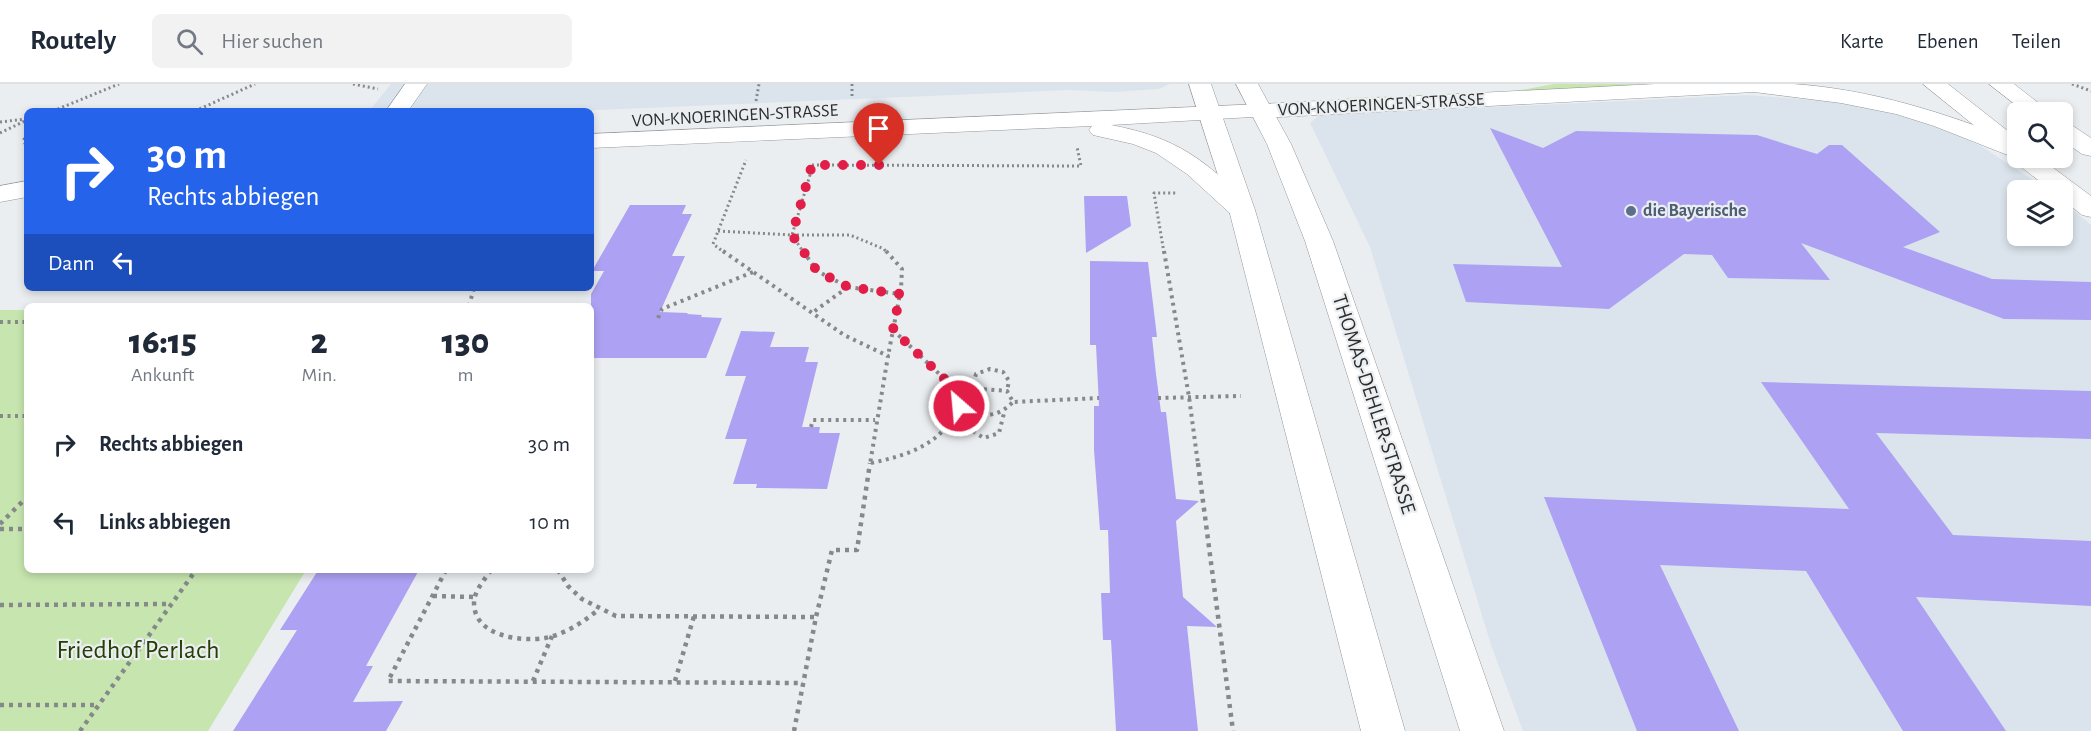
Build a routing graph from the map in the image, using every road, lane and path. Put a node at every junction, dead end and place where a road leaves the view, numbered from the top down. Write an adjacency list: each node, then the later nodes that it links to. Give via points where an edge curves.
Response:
1 (119, 84): 20 (path)
2 (255, 84): 21 (path)
3 (353, 84): 13 (path)
4 (416, 84): 22 (street)
5 (759, 84): 18 (path)
6 (852, 84): 15 (path)
7 (1423, 84): 16 (street, VON-KNOERINGEN-STRASSE)
8 (1785, 84): 12 (street, VON-KNOERINGEN-STRASSE)
9 (1934, 84): 32 (street)
10 (2000, 84): 19 (street)
11 (2072, 84): 14 (path)
12 (1749, 87): 16 (street, VON-KNOERINGEN-STRASSE); 33 (street, via 1808,92 1888,106 1943,121)
13 (380, 90)
14 (2091, 91)
15 (852, 96)
16 (1253, 96): 17 (street, VON-KNOERINGEN-STRASSE); 96 (street, THOMAS-DEHLER-STRASSE, via 1291,171 1339,297)
17 (1205, 97): 26 (street, VON-KNOERINGEN-STRASSE); 27 (street, VON-KNOERINGEN-STRASSE); 43 (street)
18 (756, 100)
19 (2025, 102)
20 (60, 108)
21 (202, 108)
22 (399, 108)
23 (24, 120): 25 (path)
24 (24, 121): 28 (path)
25 (0, 122)
26 (1013, 122): 31 (street, VON-KNOERINGEN-STRASSE); 43 (street, VON-KNOERINGEN-STRASSE, via 1076,126 1149,141 1198,170)
27 (594, 123)
28 (0, 133)
29 (2073, 137): 34 (street)
30 (1076, 138): 37 (path, via 1081,166)
31 (594, 141)
32 (2007, 143)
33 (2007, 148)
34 (2091, 149)
35 (815, 156): 37 (path)
36 (746, 159): 44 (path)
37 (812, 165): 45 (path)
38 (2038, 168): 42 (street)
39 (24, 190): 40 (street)
40 (0, 194)
41 (1182, 194): 59 (path, via 1154,193)
42 (2091, 209)
43 (1242, 210): 95 (street)
44 (718, 231): 45 (path); 46 (path, via 713,244)
45 (792, 235): 47 (path, via 817,271); 48 (path, via 850,235 884,249 902,269)
46 (754, 272): 49 (path); 50 (path, via 662,309)
47 (848, 287): 48 (path); 49 (path)
48 (900, 294): 53 (path)
49 (812, 313): 54 (path, via 844,335)
50 (658, 318)
51 (0, 322): 52 (path)
52 (24, 322)
53 (893, 330): 54 (path); 57 (path)
54 (888, 356): 68 (path)
55 (970, 391): 56 (path); 56 (path, via 976,374 990,369 1003,372 1009,381); 57 (path)
56 (1007, 391): 62 (path)
57 (958, 396): 63 (path)
58 (1241, 396): 59 (path)
59 (1189, 397): 61 (path); 94 (path)
60 (1099, 398): 62 (path)
61 (1158, 398)
62 (1013, 402): 65 (path)
63 (959, 406): 64 (path); 70 (path, via 948,428 921,448)
64 (969, 411): 65 (path, via 986,417); 65 (path, via 969,429 984,438 999,433)
65 (1004, 413)
66 (0, 416): 67 (path)
67 (24, 416)
68 (875, 420): 69 (path, via 813,420); 70 (path)
69 (811, 427)
70 (871, 463): 85 (path, via 857,550 832,550)
71 (24, 499): 72 (path)
72 (0, 524)
73 (24, 528): 74 (path)
74 (0, 529)
75 (194, 573): 81 (path)
76 (444, 573): 79 (path)
77 (489, 573): 80 (path)
78 (560, 573): 83 (path, via 578,595)
79 (433, 596): 80 (path); 87 (path, via 388,681)
80 (476, 597): 86 (path, via 477,614 484,625 502,636 518,640)
81 (171, 604): 82 (path); 91 (path)
82 (0, 605)
83 (598, 610): 84 (path, via 616,616); 86 (path, via 575,627)
84 (694, 616): 85 (path); 88 (path)
85 (816, 616): 89 (path)
86 (552, 636): 87 (path)
87 (533, 681): 88 (path)
88 (675, 681): 89 (path)
89 (803, 683): 93 (path)
90 (0, 705): 91 (path)
91 (98, 705): 92 (path)
92 (80, 731)
93 (794, 731)
94 (1233, 731)
95 (1383, 731)
96 (1482, 731)

